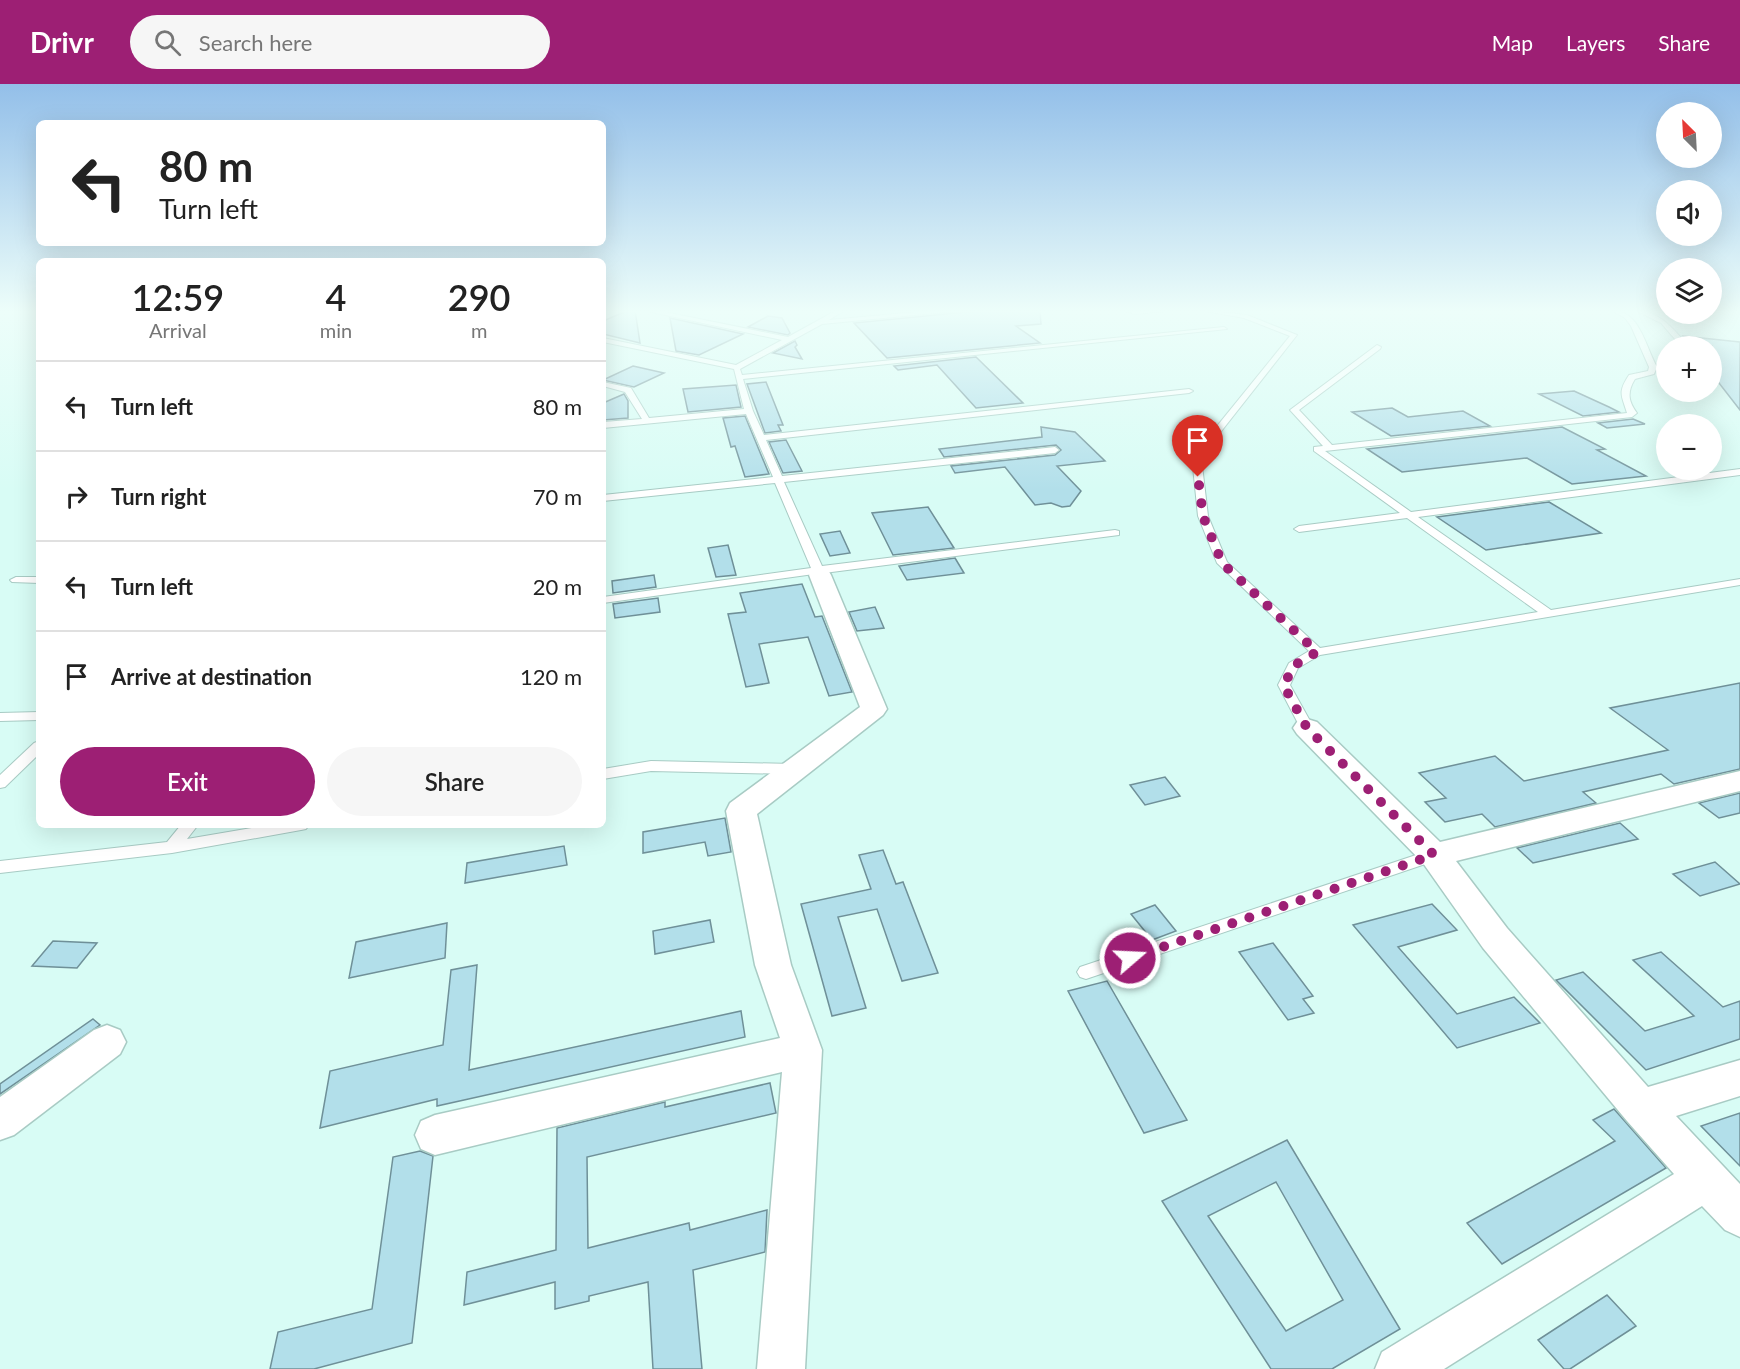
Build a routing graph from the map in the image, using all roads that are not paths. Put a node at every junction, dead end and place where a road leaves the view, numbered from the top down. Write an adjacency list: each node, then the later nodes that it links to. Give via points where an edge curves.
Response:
1 (738, 370): 6 (lane)
2 (811, 370): 6 (lane)
3 (1266, 370): 27 (lane, via 1196,457 1203,516 1222,563)
4 (1347, 370): 13 (lane, via 1294,410)
5 (1652, 370): 13 (lane, via 1632,377 1624,389 1623,397 1633,413 1629,416)
6 (740, 377): 9 (lane)
7 (606, 385): 10 (lane, via 628,390)
8 (1190, 391): 12 (lane)
9 (749, 411): 10 (lane); 12 (lane)
10 (647, 421): 11 (lane)
11 (606, 425)
12 (761, 438): 16 (lane)
13 (1329, 447): 18 (lane, via 1317,449)
14 (1055, 450): 16 (lane)
15 (1740, 472): 18 (lane)
16 (779, 480): 17 (lane); 21 (lane)
17 (606, 498)
18 (1408, 513): 19 (lane); 26 (lane)
19 (1299, 529)
20 (1115, 533): 21 (lane)
21 (819, 573): 25 (lane); 32 (street, via 874,709)
22 (16, 580): 23 (lane)
23 (36, 580)
24 (1740, 582): 26 (lane)
25 (606, 600)
26 (1549, 614): 27 (lane)
27 (1317, 652): 30 (lane, via 1293,666 1284,686)
28 (36, 716): 29 (lane)
29 (0, 717)
30 (1307, 728): 39 (street)
31 (36, 749): 35 (lane)
32 (795, 769): 33 (lane, via 651,766); 43 (street, via 741,811 773,965)
33 (606, 774)
34 (1740, 781): 39 (street)
35 (0, 783)
36 (188, 828): 38 (lane)
37 (283, 828): 38 (lane)
38 (172, 847): 40 (lane)
39 (1434, 855): 41 (lane); 45 (street, via 1495,938)
40 (0, 867)
41 (1086, 972)
42 (107, 1042): 46 (street)
43 (802, 1050): 47 (street); 50 (street)
44 (1740, 1077): 45 (street)
45 (1641, 1108): 48 (street)
46 (0, 1121)
47 (435, 1135)
48 (1706, 1179): 49 (street); 51 (street)
49 (1740, 1215)
50 (781, 1369)
51 (1399, 1369)

